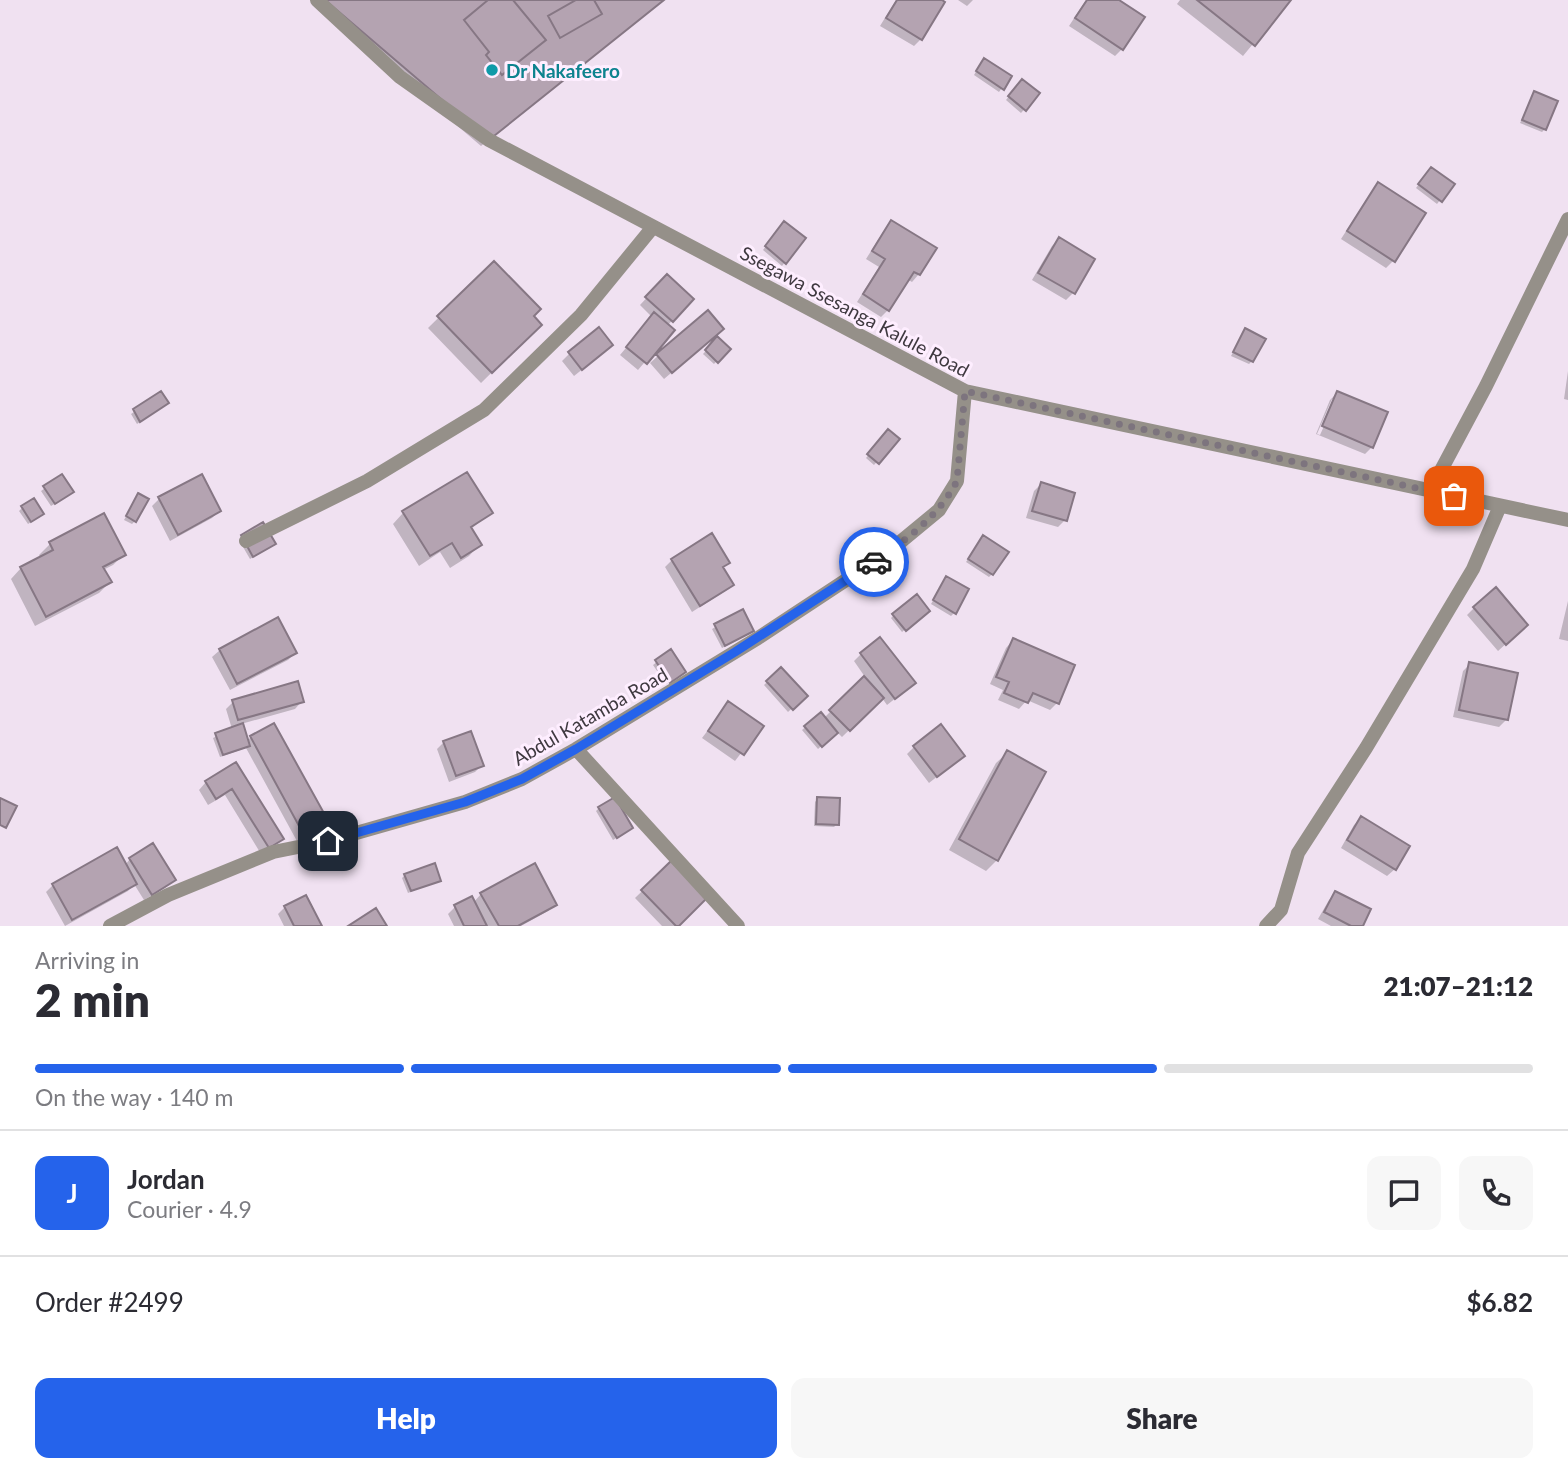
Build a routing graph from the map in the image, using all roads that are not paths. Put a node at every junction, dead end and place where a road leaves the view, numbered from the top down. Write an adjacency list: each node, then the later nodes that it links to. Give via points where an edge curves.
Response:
1 (317, 0): 3 (street, Ssegawa Ssesanga Kalule Road, via 400,77 489,140)
2 (1568, 219): 5 (street)
3 (653, 227): 4 (street, Ssegawa Ssesanga Kalule Road); 8 (street, via 581,315 484,410 367,481)
4 (965, 391): 5 (street, Ssegawa Ssesanga Kalule Road); 9 (street, Abdul Katamba Road, via 957,481 939,510 887,553 758,638)
5 (1430, 491): 6 (street, Ssegawa Ssesanga Kalule Road)
6 (1500, 506): 7 (street, Ssegawa Ssesanga Kalule Road); 12 (street, via 1473,569 1298,853 1281,910)
7 (1568, 520)
8 (246, 541)
9 (576, 749): 10 (street, Abdul Katamba Road, via 522,779 465,802 273,852 167,895); 11 (street)
10 (110, 926)
11 (738, 926)
12 (1266, 926)

